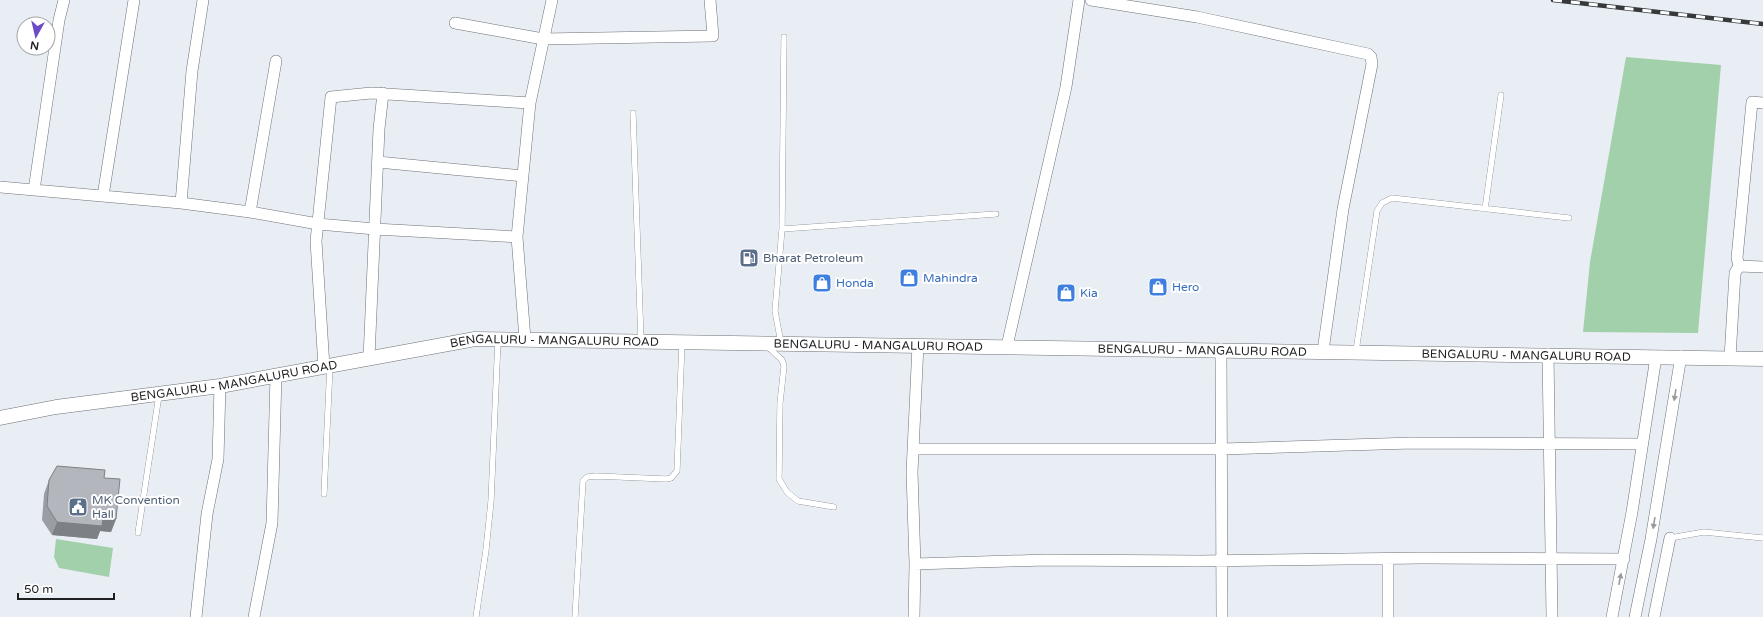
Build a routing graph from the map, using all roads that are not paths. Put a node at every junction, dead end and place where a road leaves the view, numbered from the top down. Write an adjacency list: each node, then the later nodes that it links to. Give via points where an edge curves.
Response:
1 (64, 0): 20 (street)
2 (134, 0): 21 (street)
3 (203, 0): 22 (street, via 192,71)
4 (552, 0): 10 (street)
5 (710, 0): 10 (street, via 713,36)
6 (1079, 0): 40 (street, via 1066,87)
7 (1091, 0): 42 (street, via 1197,17 1368,54 1371,57 1372,64 1343,209)
8 (456, 23): 10 (street)
9 (784, 37): 29 (lane)
10 (543, 39): 14 (street)
11 (276, 61): 24 (street)
12 (383, 93): 14 (street); 17 (street); 27 (street, via 371,92 330,98)
13 (1501, 95): 23 (lane)
14 (530, 103): 18 (street)
15 (1763, 103): 31 (street, via 1752,102)
16 (634, 113): 35 (lane)
17 (378, 162): 18 (street); 28 (street)
18 (523, 176): 30 (street)
19 (0, 187): 20 (street)
20 (34, 190): 21 (street)
21 (103, 196): 22 (street)
22 (181, 203): 24 (street)
23 (1485, 209): 26 (lane); 43 (lane, via 1392,198 1382,203 1377,211)
24 (250, 212): 27 (street)
25 (996, 214): 29 (lane)
26 (1569, 218)
27 (318, 224): 28 (street); 50 (street, via 316,241)
28 (375, 229): 30 (street); 47 (street)
29 (782, 229): 38 (lane, via 775,311)
30 (517, 237): 34 (street)
31 (1739, 266): 32 (street); 48 (street, via 1735,273)
32 (1763, 267)
33 (498, 339): 34 (street, BENGALURU - MANGALURU ROAD); 47 (street, BENGALURU - MANGALURU ROAD, via 475,338); 71 (lane, via 490,501)
34 (525, 339): 35 (street, BENGALURU - MANGALURU ROAD)
35 (641, 341): 36 (street, BENGALURU - MANGALURU ROAD)
36 (682, 342): 37 (street, BENGALURU - MANGALURU ROAD); 72 (lane, via 677,471 671,478 666,479 596,476 587,477 584,481)
37 (763, 343): 38 (street, BENGALURU - MANGALURU ROAD); 60 (lane, via 782,360 784,366 780,403 780,479 787,492 798,501)
38 (781, 343): 39 (street, BENGALURU - MANGALURU ROAD)
39 (918, 345): 40 (street, BENGALURU - MANGALURU ROAD); 57 (street)
40 (1007, 346): 41 (street, BENGALURU - MANGALURU ROAD)
41 (1221, 349): 42 (street, BENGALURU - MANGALURU ROAD); 58 (street)
42 (1323, 351): 43 (street, BENGALURU - MANGALURU ROAD)
43 (1356, 351): 44 (street, BENGALURU - MANGALURU ROAD)
44 (1548, 354): 46 (street, BENGALURU - MANGALURU ROAD); 55 (street)
45 (1681, 356): 46 (street, BENGALURU - MANGALURU ROAD); 48 (street, BENGALURU - MANGALURU ROAD); 78 (street, one-way to 78, via 1651,539)
46 (1656, 357): 56 (street)
47 (369, 358): 50 (street, BENGALURU - MANGALURU ROAD)
48 (1730, 358): 49 (street, BENGALURU - MANGALURU ROAD)
49 (1763, 358)
50 (327, 366): 51 (street, BENGALURU - MANGALURU ROAD); 59 (lane)
51 (276, 375): 52 (street, BENGALURU - MANGALURU ROAD); 70 (street, via 272,523)
52 (220, 386): 53 (street, BENGALURU - MANGALURU ROAD); 69 (street, via 218,459 207,514)
53 (159, 394): 54 (street, BENGALURU - MANGALURU ROAD, via 56,407); 61 (lane)
54 (0, 418)
55 (1550, 444): 56 (street); 58 (street, via 1412,443); 65 (street)
56 (1642, 444): 66 (street)
57 (914, 449): 58 (street); 68 (street, via 912,472)
58 (1222, 449): 67 (street)
59 (324, 494)
60 (834, 507)
61 (138, 533)
62 (1670, 538): 63 (lane, via 1704,532); 79 (street)
63 (1763, 538)
64 (1388, 558): 65 (street); 67 (street); 75 (street)
65 (1552, 558): 66 (street); 76 (street)
66 (1624, 559): 77 (street, one-way to 66)
67 (1222, 561): 68 (street, via 1044,560); 74 (street)
68 (915, 564): 73 (street)
69 (196, 617)
70 (254, 617)
71 (476, 617)
72 (575, 617)
73 (914, 617)
74 (1222, 617)
75 (1388, 617)
76 (1552, 617)
77 (1612, 617)
78 (1635, 617)
79 (1654, 617)

